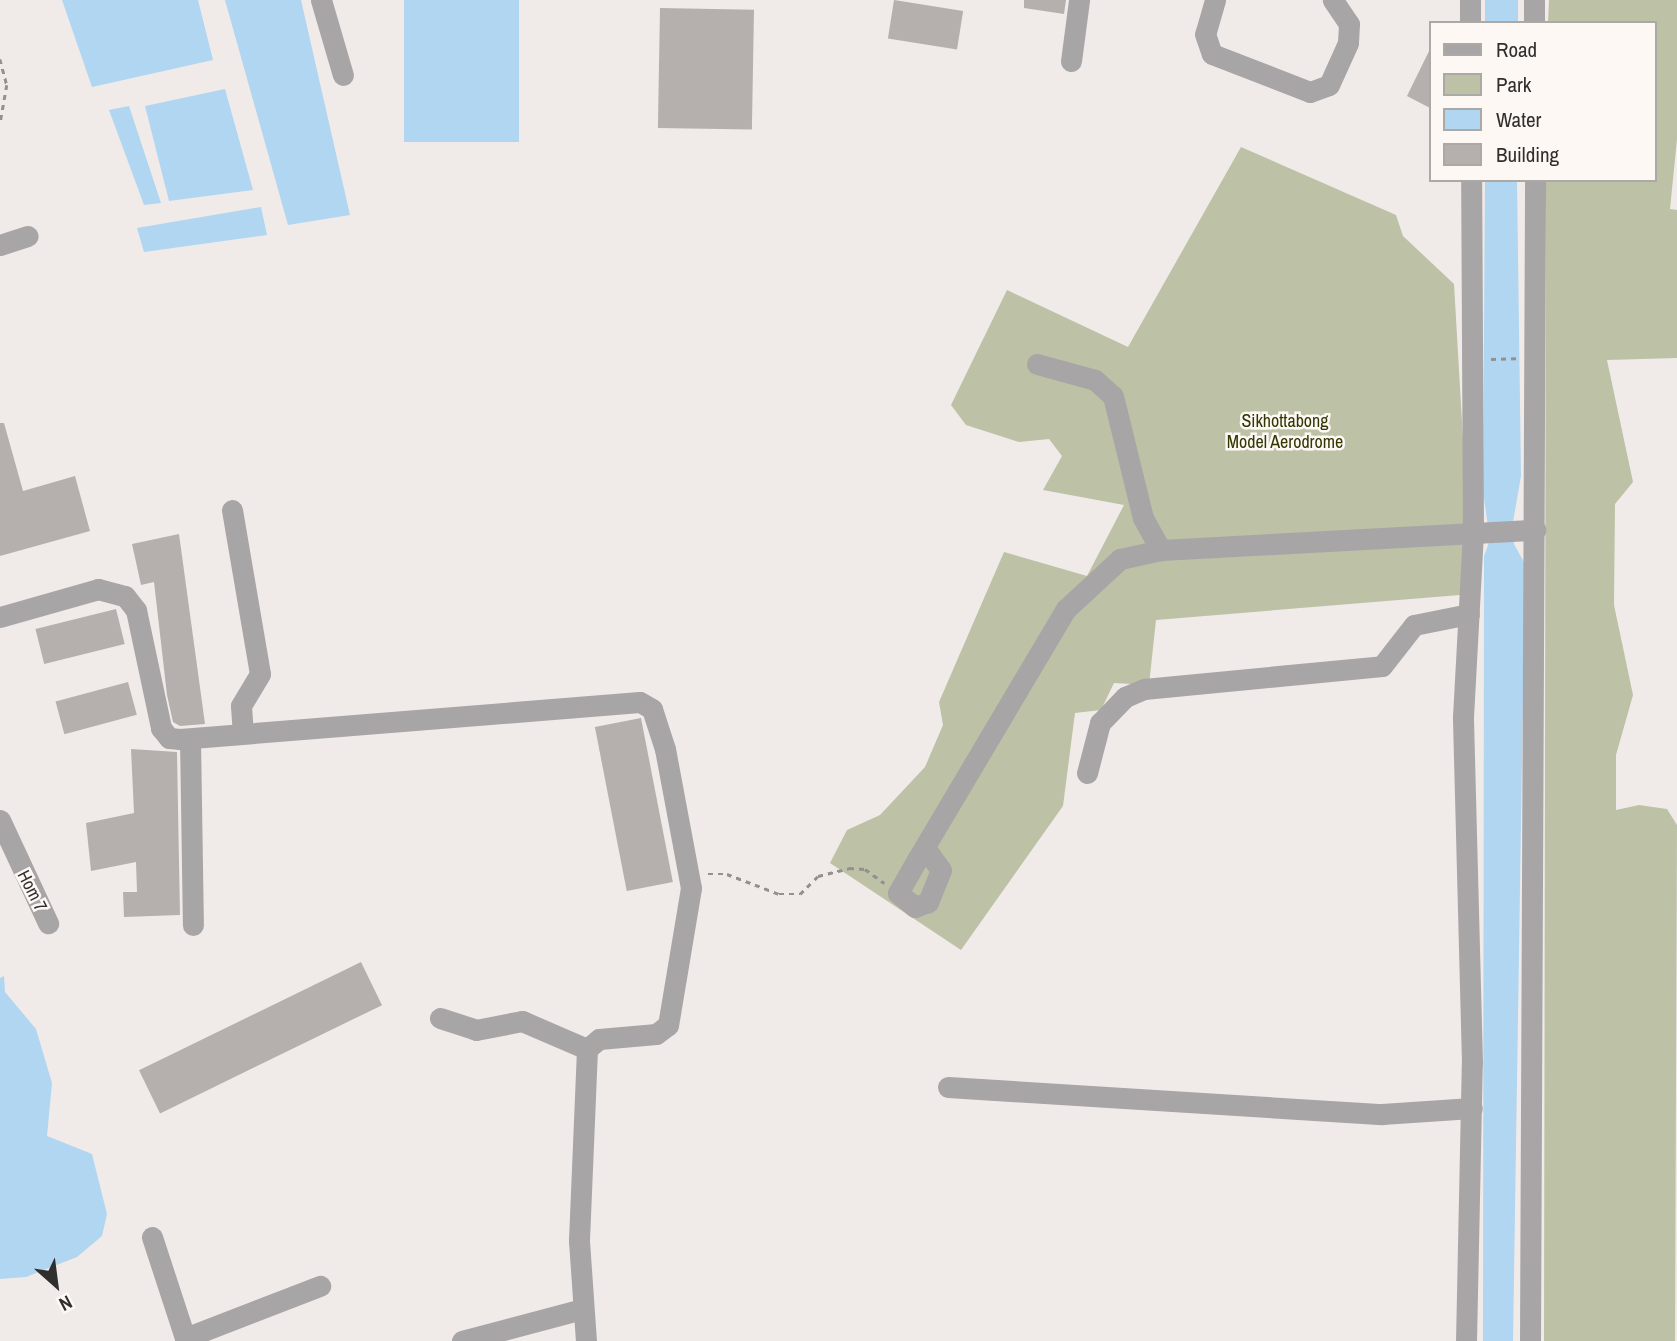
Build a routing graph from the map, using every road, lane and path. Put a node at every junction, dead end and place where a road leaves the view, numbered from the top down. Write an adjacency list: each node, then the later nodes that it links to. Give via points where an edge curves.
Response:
1 (321, 0): 11 (street)
2 (1079, 0): 10 (street)
3 (1215, 0): 4 (street, via 1205,34 1212,54 1310,92 1329,85 1348,43 1349,24)
4 (1333, 0)
5 (1469, 0): 7 (street)
6 (1534, 0): 8 (street)
7 (1470, 21)
8 (1534, 21)
9 (0, 59): 12 (path, via 7,85)
10 (1071, 61)
11 (343, 75)
12 (0, 123)
13 (1471, 182): 22 (street)
14 (1535, 182): 21 (street)
15 (28, 236): 16 (street)
16 (0, 245)
17 (1524, 358): 18 (path)
18 (1485, 359)
19 (1037, 364): 23 (street, via 1095,380 1113,396 1143,518)
20 (232, 510): 26 (street, via 260,674 241,706)
21 (1528, 530): 22 (street); 46 (street)
22 (1480, 531): 23 (street); 24 (street)
23 (1161, 550): 30 (street, via 1120,559 1066,609)
24 (1469, 614): 28 (street, via 1414,625 1382,666 1144,689 1125,697 1100,723); 38 (street, via 1464,717)
25 (0, 617): 27 (street, via 98,589 125,596 136,610 161,728 169,738)
26 (243, 732): 27 (street); 31 (street, via 640,702 659,724)
27 (190, 739): 34 (street)
28 (1087, 773)
29 (0, 820): 33 (street, Hom 7)
30 (925, 848): 32 (street); 32 (street, via 941,870 928,902 915,907)
31 (690, 875): 32 (path, via 727,874 779,894 800,894 818,876 865,869); 36 (street, via 668,1025 656,1034 599,1039)
32 (898, 893)
33 (48, 923)
34 (192, 925)
35 (440, 1018): 36 (street, via 476,1030 522,1021)
36 (587, 1049): 41 (street, via 579,1241)
37 (948, 1087): 38 (street, via 1382,1114)
38 (1472, 1108): 45 (street)
39 (152, 1237): 42 (street)
40 (320, 1286): 42 (street)
41 (582, 1309): 43 (street); 44 (street)
42 (185, 1340)
43 (462, 1341)
44 (586, 1341)
45 (1466, 1341)
46 (1530, 1341)

